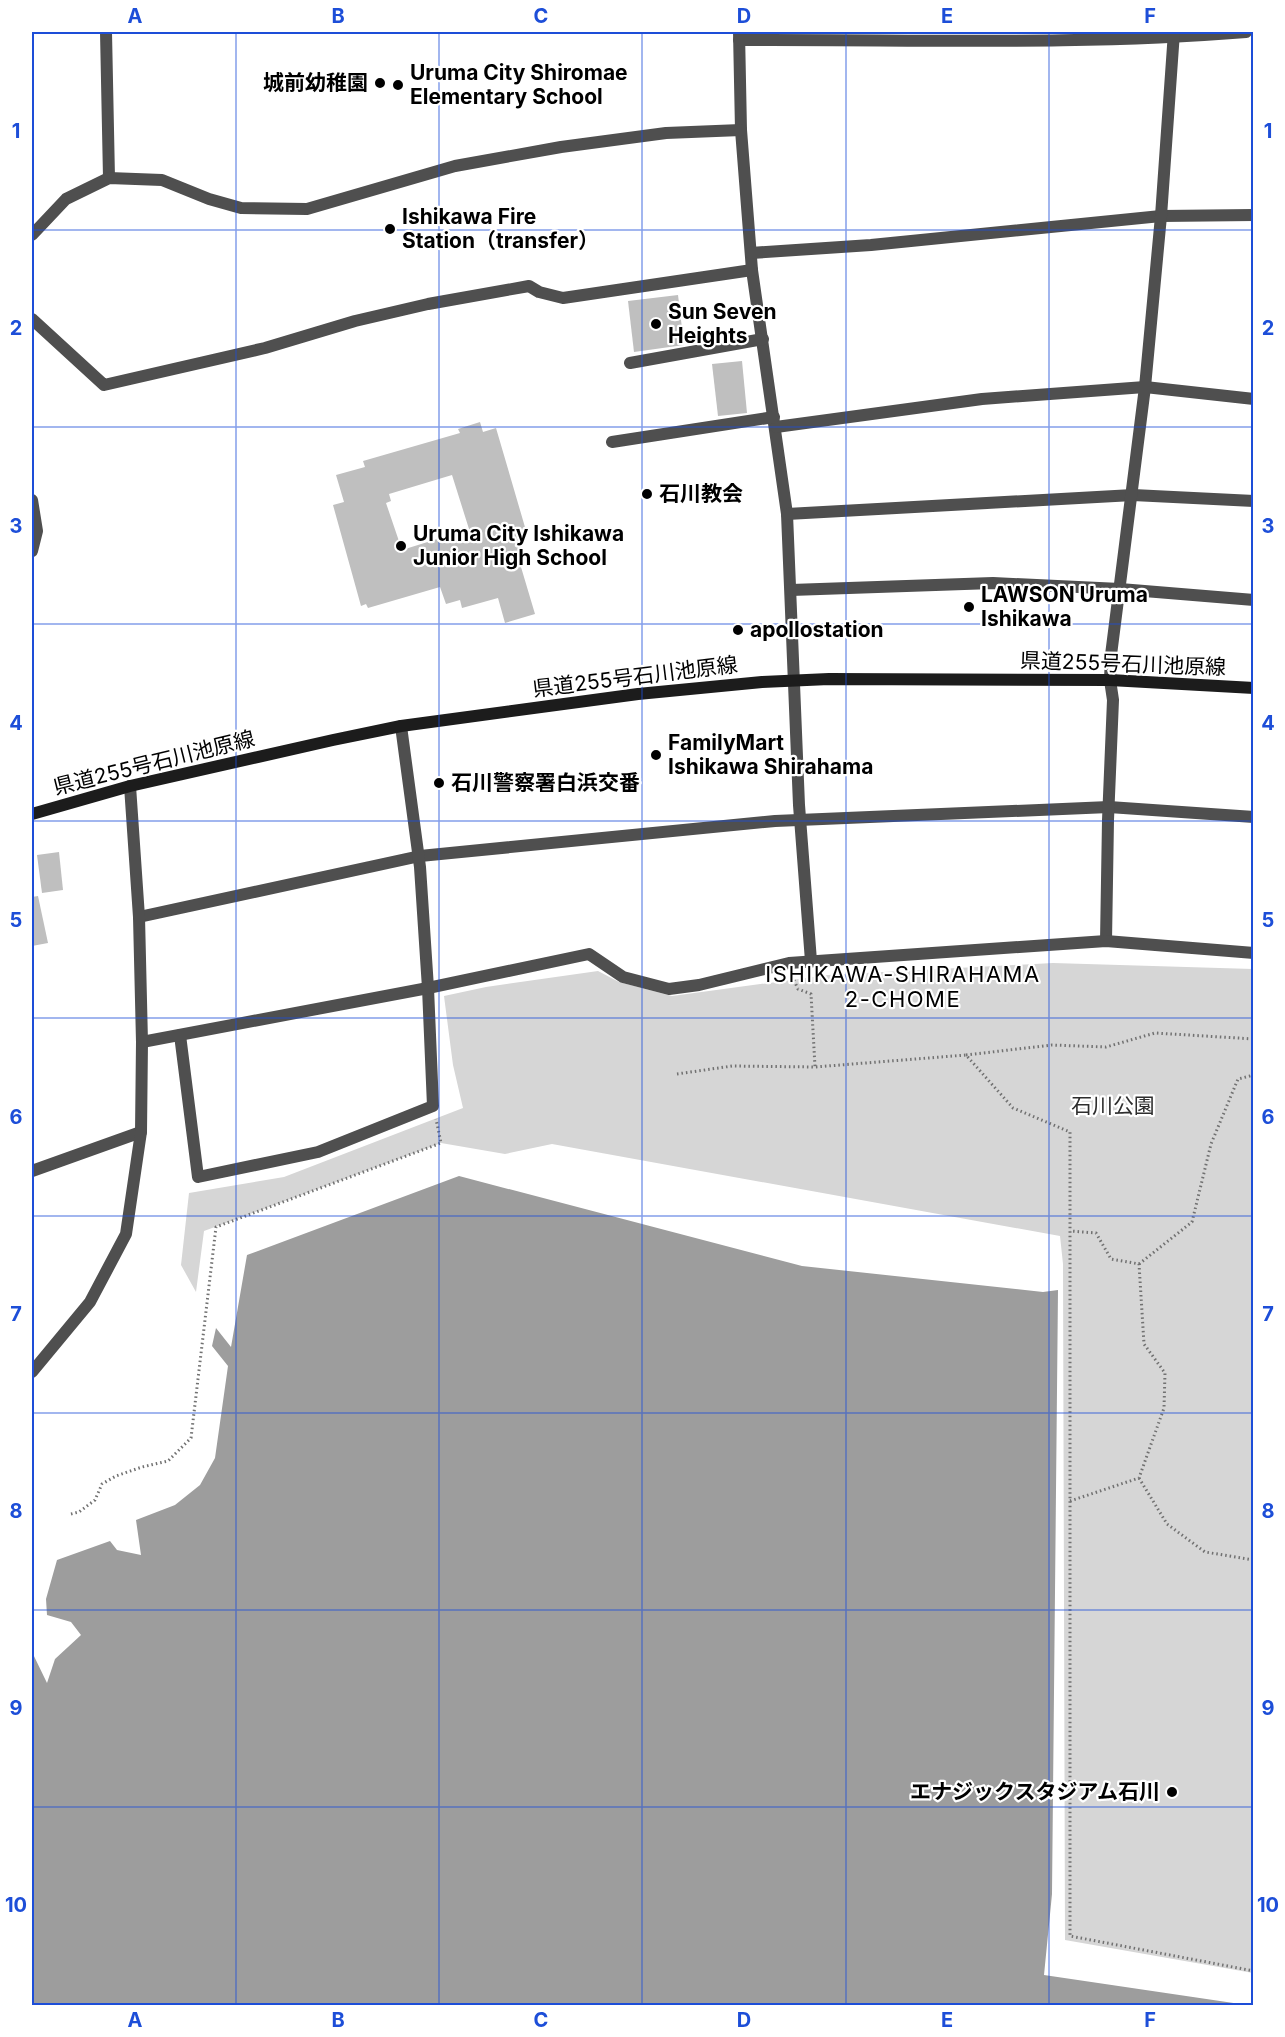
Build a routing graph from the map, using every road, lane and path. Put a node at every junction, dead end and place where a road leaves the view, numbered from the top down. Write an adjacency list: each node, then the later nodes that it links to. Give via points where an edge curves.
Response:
1 (106, 32): 6 (street)
2 (1245, 32): 3 (street)
3 (1174, 35): 4 (street, via 933,42); 8 (street)
4 (739, 36): 5 (street)
5 (741, 130): 6 (street, via 666,133 454,166 307,209 241,208 162,180); 10 (street)
6 (109, 178): 9 (street, via 66,199)
7 (1254, 215): 8 (street)
8 (1161, 216): 10 (street); 15 (street)
9 (32, 235)
10 (751, 253): 11 (street)
11 (753, 270): 12 (street, via 563,298 529,286 355,321 265,348 104,385); 13 (street)
12 (32, 319)
13 (763, 339): 14 (street); 17 (street)
14 (630, 363)
15 (1145, 387): 16 (street); 17 (street, via 982,399); 19 (street)
16 (1254, 399)
17 (775, 422): 18 (street); 22 (street)
18 (612, 442)
19 (1132, 495): 21 (street); 22 (street); 24 (street)
20 (32, 500): 23 (street, via 36,531)
21 (1254, 501)
22 (787, 514): 25 (street)
23 (32, 550)
24 (1120, 589): 25 (street, via 993,583); 26 (street); 28 (street)
25 (791, 590): 27 (street)
26 (1254, 600)
27 (794, 680): 28 (main road, 県道255号石川池原線); 30 (main road, 県道255号石川池原線, via 638,694); 35 (street)
28 (1110, 680): 29 (main road, 県道255号石川池原線); 32 (street, via 1113,700)
29 (1254, 688)
30 (401, 726): 31 (main road, 県道255号石川池原線); 36 (street)
31 (130, 786): 33 (main road, 県道255号石川池原線); 37 (street)
32 (1109, 807): 34 (street); 35 (street); 38 (street)
33 (32, 814)
34 (1254, 817)
35 (800, 819): 36 (street); 40 (street)
36 (420, 856): 37 (street); 42 (street)
37 (140, 917): 45 (street)
38 (1106, 941): 39 (street); 40 (street)
39 (1254, 953)
40 (811, 961): 42 (street, via 669,989 623,977 589,954)
41 (792, 974): 47 (path, via 798,989 811,994)
42 (428, 988): 43 (street); 50 (street)
43 (180, 1035): 45 (street); 50 (street, via 198,1176 318,1152)
44 (1254, 1039): 46 (path, via 1155,1033 1106,1047 1052,1045)
45 (142, 1042): 51 (street)
46 (966, 1055): 47 (path); 53 (path, via 1013,1108 1070,1132)
47 (815, 1067): 48 (path, via 732,1066)
48 (677, 1074)
49 (1254, 1075): 54 (path, via 1238,1079 1211,1144 1192,1222)
50 (433, 1106): 58 (path, via 441,1143 216,1227 191,1438 168,1461 133,1470 102,1484 95,1500)
51 (141, 1132): 52 (street); 55 (street, via 126,1234 90,1302)
52 (32, 1171)
53 (1070, 1231): 54 (path, via 1096,1233 1111,1259); 57 (path)
54 (1139, 1264): 56 (path, via 1144,1344 1165,1373 1164,1408)
55 (32, 1372)
56 (1139, 1478): 57 (path); 59 (path, via 1167,1524 1205,1552)
57 (1070, 1501): 60 (path, via 1070,1936)
58 (71, 1514)
59 (1254, 1560)
60 (1254, 1971)

